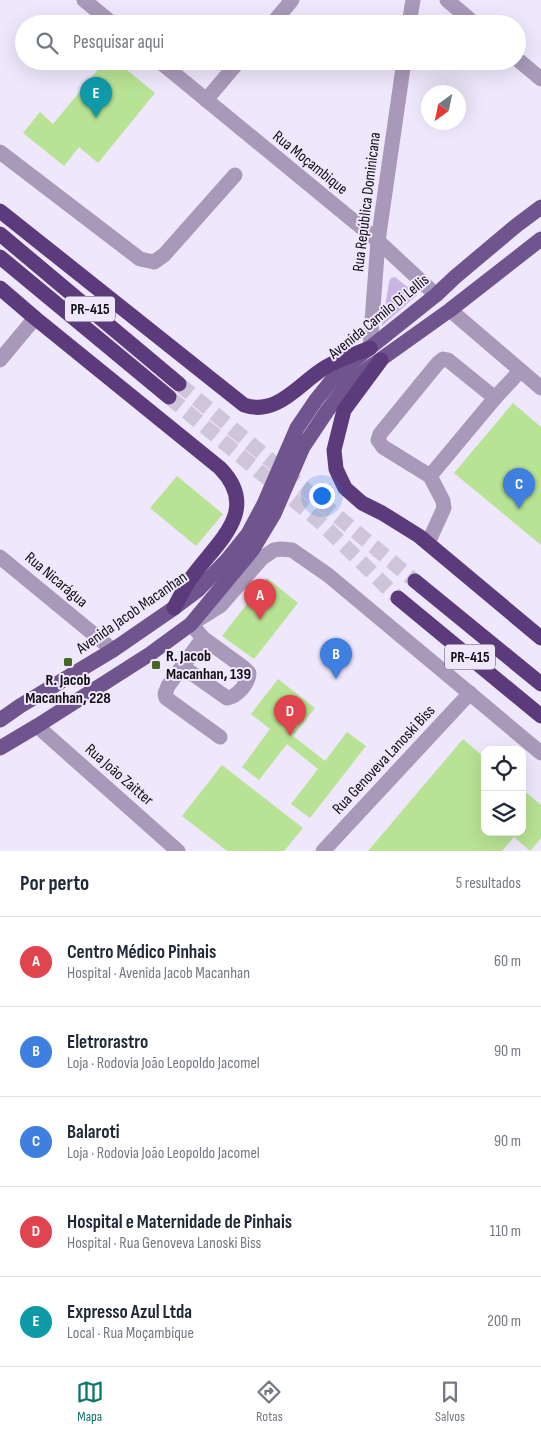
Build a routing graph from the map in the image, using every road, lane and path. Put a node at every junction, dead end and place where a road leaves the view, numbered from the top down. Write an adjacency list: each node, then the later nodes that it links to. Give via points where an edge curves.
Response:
1 (84, 0): 5 (street)
2 (292, 0): 6 (street)
3 (413, 0): 7 (street)
4 (446, 0): 8 (street)
5 (102, 15)
6 (280, 15)
7 (410, 15)
8 (464, 15)
9 (526, 66): 13 (street)
10 (170, 70): 14 (street, Rua Moçambique)
11 (231, 70): 14 (street)
12 (403, 70): 21 (street, Rua República Dominicana)
13 (541, 79)
14 (206, 100): 21 (street, Rua Moçambique)
15 (0, 152): 16 (street, via 140,259 154,262 164,255)
16 (234, 175)
17 (541, 207): 24 (main road, Avenida Camilo Di Lellis)
18 (0, 211): 27 (highway, via 244,405 258,408 274,404 326,367)
19 (0, 234): 31 (highway, PR-415)
20 (541, 239): 25 (main road, Avenida Camilo Di Lellis)
21 (378, 241): 24 (street, Rua Moçambique); 27 (street, Rua República Dominicana)
22 (0, 257): 33 (highway, PR-415)
23 (0, 288): 26 (highway)
24 (436, 295): 27 (main road, Avenida Camilo Di Lellis)
25 (450, 310): 29 (main road, Avenida Camilo Di Lellis); 30 (street)
26 (35, 318): 28 (street); 41 (highway, via 220,468 233,485 237,512 232,527 189,581)
27 (370, 348): 36 (main road, Avenida Camilo Di Lellis, via 337,374 297,428)
28 (0, 360)
29 (381, 360): 36 (main road, Avenida Camilo Di Lellis, via 349,382); 37 (highway, via 344,410 334,450 336,469 345,488 362,502)
30 (520, 370): 32 (street); 34 (street)
31 (179, 384)
32 (541, 388)
33 (169, 397)
34 (495, 398): 35 (street); 35 (street, via 448,360 438,363 378,440 383,447)
35 (430, 476): 37 (street, via 444,508)
36 (279, 486): 41 (main road, Avenida Jacob Macanhan, via 227,560 198,590); 42 (main road, via 274,514 253,548)
37 (428, 543): 44 (highway)
38 (0, 557): 45 (street, Rua Nicarágua)
39 (415, 581): 47 (highway, PR-415)
40 (398, 598): 50 (highway, PR-415)
41 (174, 608): 45 (main road, Avenida Jacob Macanhan)
42 (191, 624): 43 (street); 48 (street, via 220,606 268,553 292,550 328,575); 52 (main road)
43 (203, 638): 46 (street); 46 (street, via 243,667 249,677 236,695 227,698)
44 (541, 638)
45 (113, 650): 49 (main road, Avenida Jacob Macanhan)
46 (183, 667): 53 (street, via 168,686 166,698)
47 (541, 684)
48 (470, 693): 55 (street); 57 (street, Rua Genoveva Lanoski Biss)
49 (20, 706): 51 (main road, Avenida Jacob Macanhan); 52 (main road)
50 (541, 716)
51 (0, 720)
52 (37, 726): 54 (main road); 56 (street, Rua João Zaitter)
53 (220, 737)
54 (0, 748)
55 (541, 753)
56 (178, 851)
57 (323, 851)

